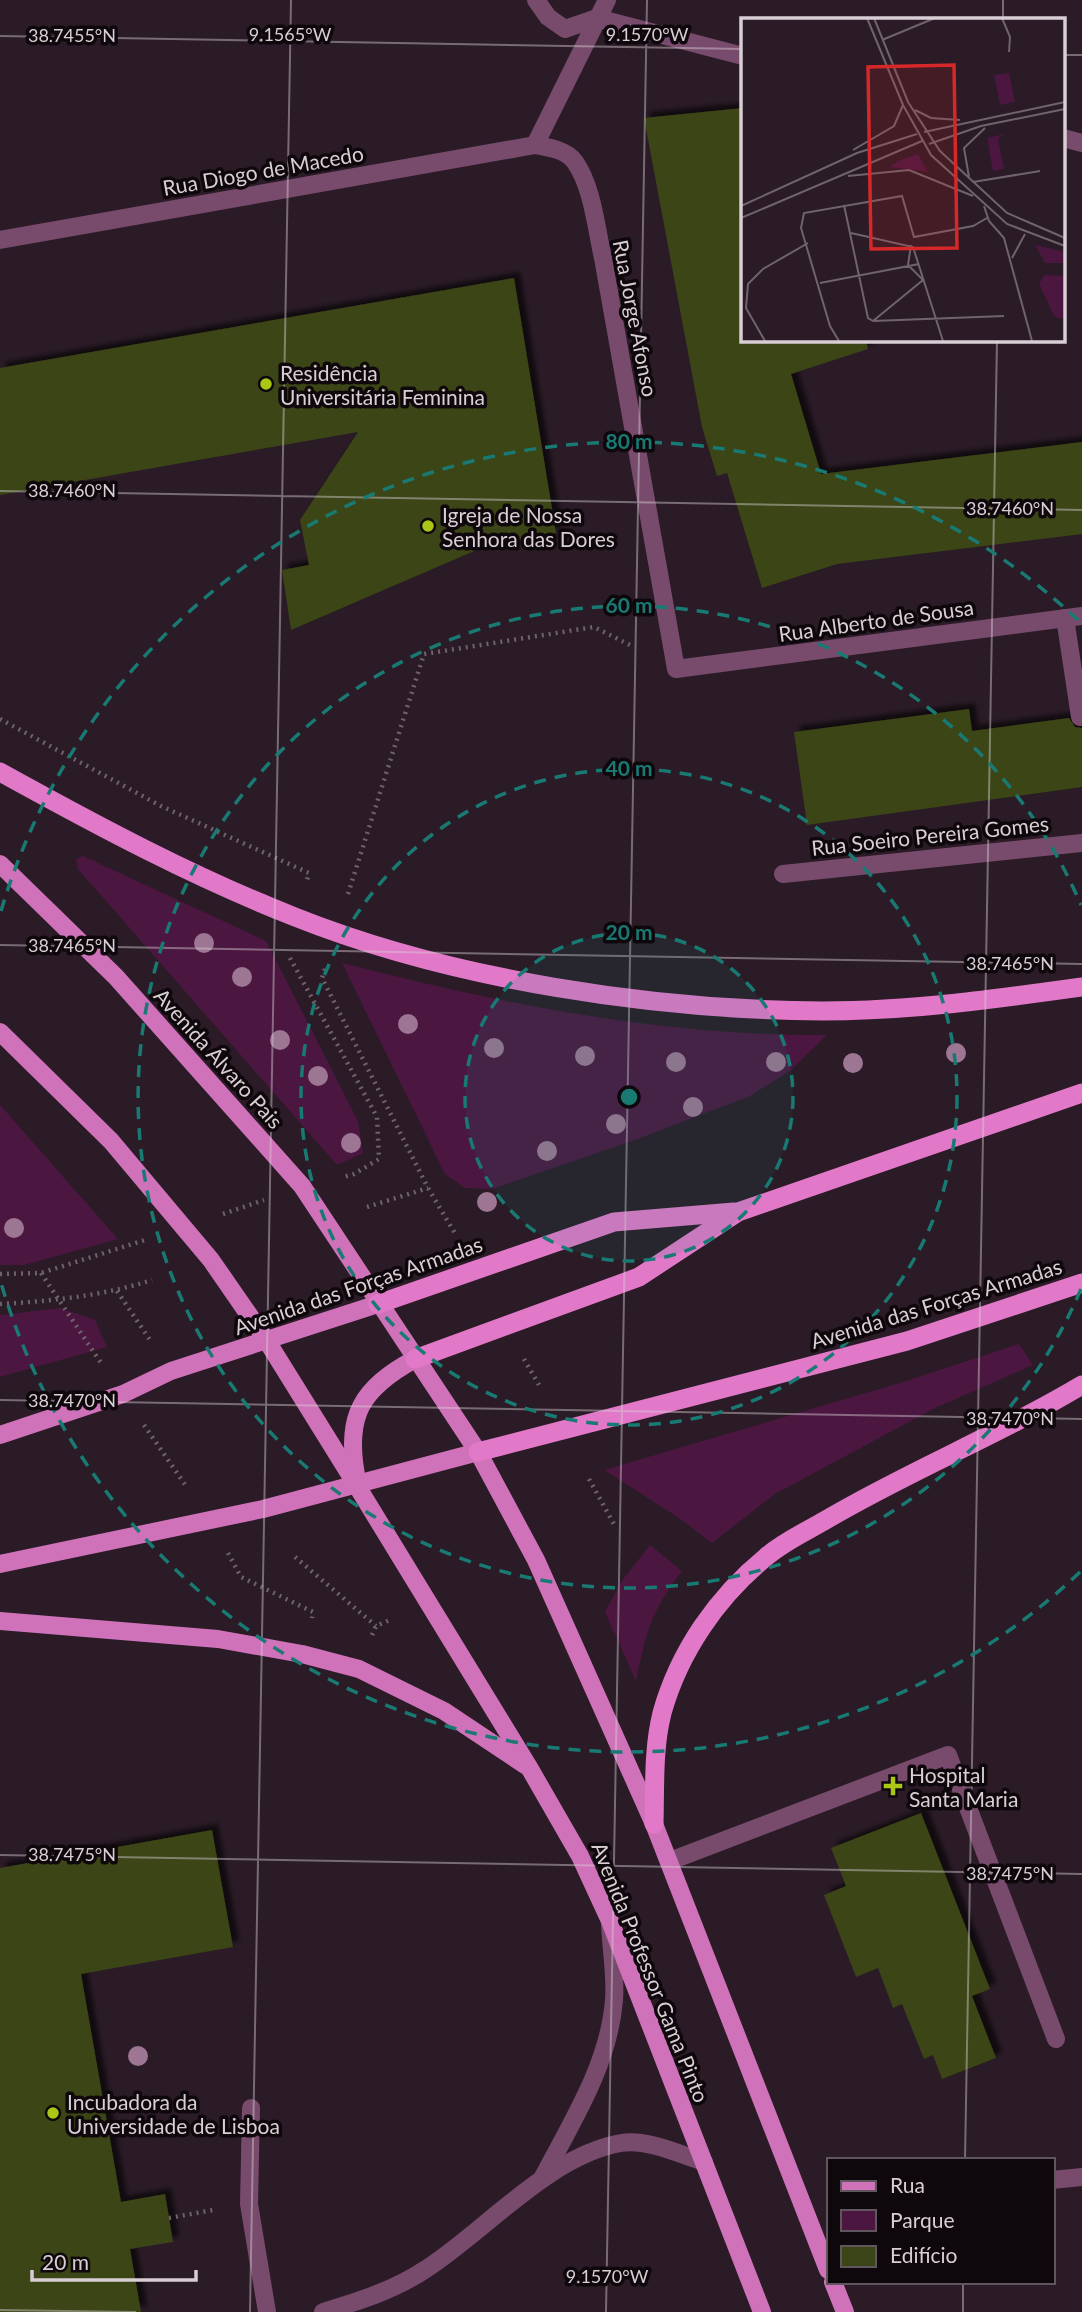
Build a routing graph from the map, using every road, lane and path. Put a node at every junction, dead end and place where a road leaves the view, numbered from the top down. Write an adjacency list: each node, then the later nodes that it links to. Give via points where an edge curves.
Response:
1 (536, 0): 3 (street, via 565,29)
2 (607, 0): 3 (street)
3 (597, 18): 4 (street); 7 (street)
4 (741, 55)
5 (1064, 138): 6 (street)
6 (1082, 143)
7 (535, 145): 8 (street, Rua Diogo de Macedo); 10 (street, Rua Jorge Afonso, via 555,148 574,160 589,195)
8 (0, 240)
9 (1074, 617): 10 (street, Rua Alberto de Sousa); 11 (street)
10 (676, 669): 17 (path, via 594,627 424,654)
11 (1080, 717)
12 (0, 719): 18 (path, via 160,806 309,873)
13 (0, 772): 18 (highway, via 174,865)
14 (1082, 843): 16 (street, Rua Soeiro Pereira Gomes)
15 (0, 864): 23 (main road, Avenida Álvaro Pais, via 116,977)
16 (783, 874)
17 (348, 894)
18 (296, 918): 20 (highway, via 416,956 500,976 671,1003 878,1009 968,1003); 23 (path, via 286,950 377,1117 379,1159 354,1174)
19 (327, 961): 24 (path, via 322,978)
20 (1082, 986)
21 (0, 1032): 27 (main road, via 111,1141)
22 (1082, 1093): 26 (highway, Avenida das Forças Armadas)
23 (302, 1186): 27 (path); 36 (main road, Avenida Álvaro Pais)
24 (428, 1188): 25 (path); 28 (path)
25 (367, 1208)
26 (738, 1212): 36 (highway, Avenida das Forças Armadas, via 614,1222); 40 (highway, Avenida das Forças Armadas, via 639,1277)
27 (185, 1227): 29 (path); 38 (main road)
28 (461, 1245)
29 (41, 1273): 30 (path); 34 (path)
30 (0, 1274)
31 (152, 1280): 33 (path)
32 (1082, 1283): 45 (highway, Avenida das Forças Armadas, via 907,1340)
33 (117, 1291): 34 (path); 37 (path)
34 (59, 1300): 35 (path); 43 (path)
35 (0, 1304)
36 (378, 1304): 38 (main road, Avenida das Forças Armadas); 40 (main road, Avenida Álvaro Pais)
37 (150, 1340)
38 (267, 1341): 43 (main road, Avenida das Forças Armadas, via 171,1371); 47 (main road, Avenida Professor Gama Pinto)
39 (519, 1349): 41 (path)
40 (415, 1359): 45 (main road, Avenida Álvaro Pais); 47 (main road, Avenida das Forças Armadas, via 386,1375 364,1398 351,1428)
41 (539, 1385)
42 (1082, 1385): 56 (highway, via 860,1500 768,1555 736,1583 703,1623 677,1670 656,1744)
43 (122, 1394): 44 (main road, Avenida das Forças Armadas); 48 (path)
44 (0, 1435)
45 (478, 1452): 47 (main road, Avenida das Forças Armadas); 56 (main road, via 536,1560)
46 (589, 1479): 49 (path)
47 (357, 1486): 48 (main road, Avenida das Forças Armadas); 55 (main road, Avenida Professor Gama Pinto)
48 (209, 1518): 51 (main road, Avenida das Forças Armadas); 54 (path, via 241,1577 313,1612)
49 (615, 1525)
50 (295, 1557): 52 (path, via 376,1626)
51 (0, 1564)
52 (392, 1619)
53 (0, 1621): 54 (main road, via 218,1639)
54 (307, 1657): 55 (main road, via 359,1669 444,1711)
55 (530, 1769): 58 (main road, Avenida Professor Gama Pinto, via 580,1856)
56 (654, 1824): 57 (main road)
57 (670, 1861): 59 (street, via 948,1755); 65 (main road)
58 (610, 1921): 61 (main road, Avenida Professor Gama Pinto); 63 (street, via 614,2000 606,2040 592,2084)
59 (1056, 2039)
60 (251, 2108): 67 (street, via 249,2204)
61 (704, 2162): 63 (street, via 653,2146 622,2143); 69 (main road, Avenida Professor Gama Pinto)
62 (1082, 2177): 64 (street)
63 (542, 2179): 68 (street, via 424,2271 379,2294)
64 (1054, 2180)
65 (824, 2249)
66 (834, 2284): 70 (main road)
67 (267, 2312)
68 (323, 2312)
69 (762, 2312)
70 (845, 2312)

